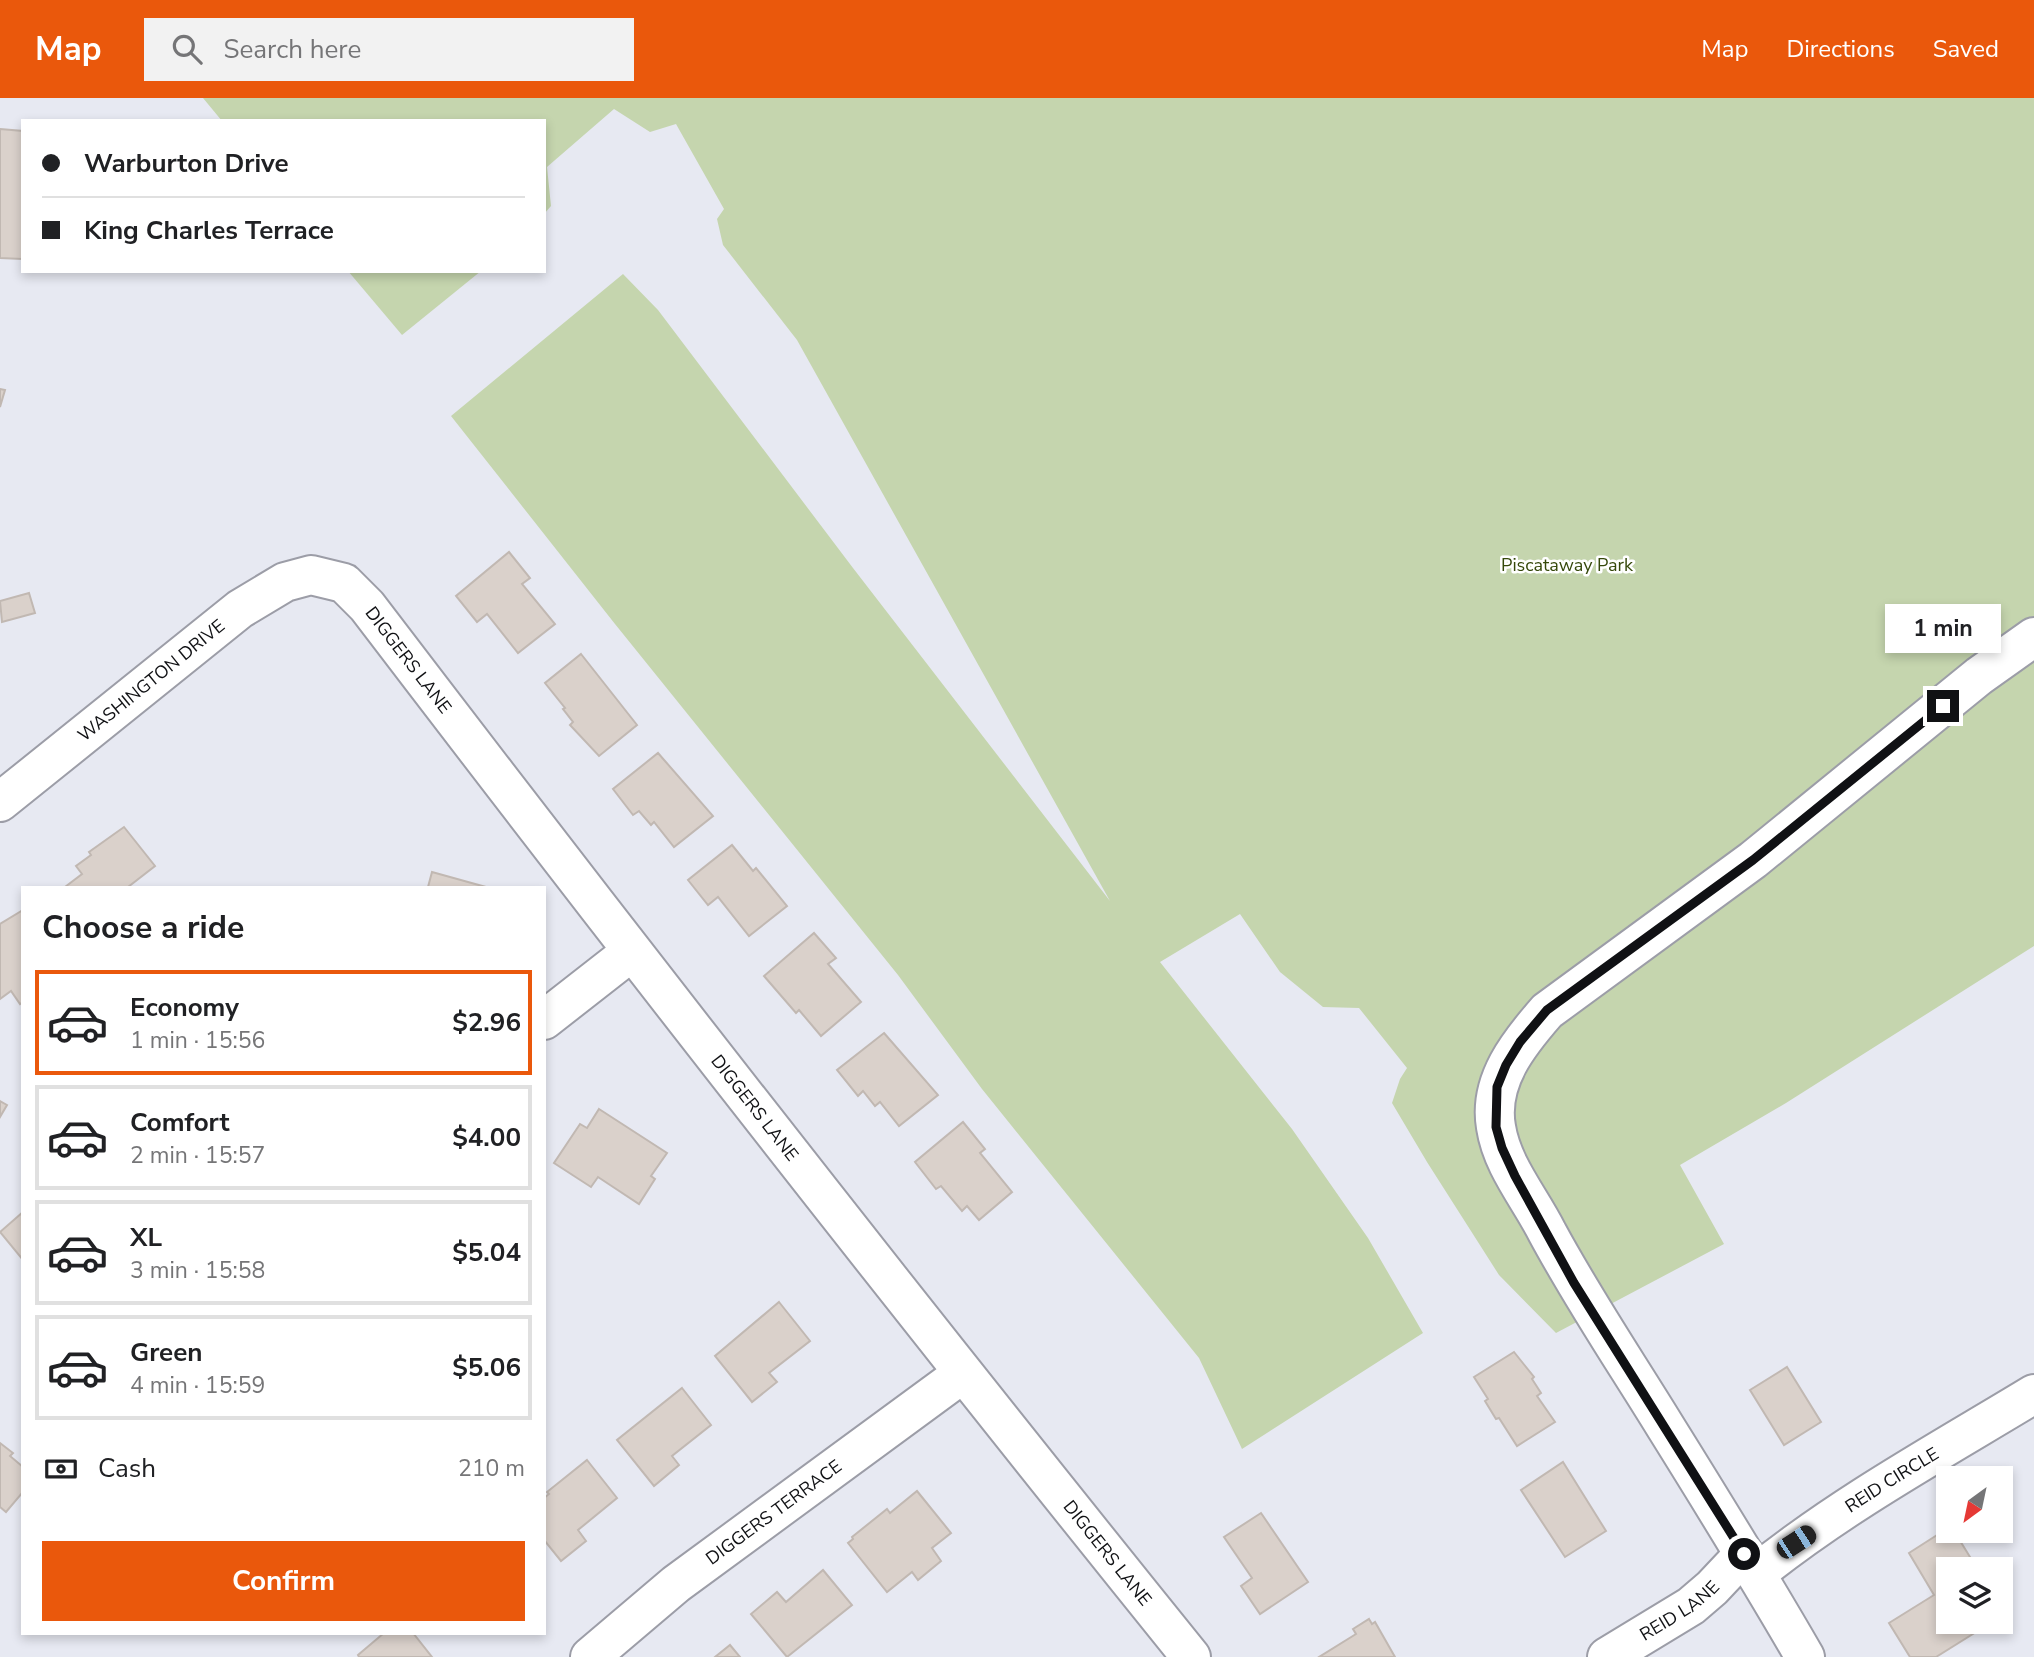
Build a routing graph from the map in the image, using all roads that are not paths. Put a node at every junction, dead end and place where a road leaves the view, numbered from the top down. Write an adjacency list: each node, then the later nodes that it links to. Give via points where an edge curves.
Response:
1 (311, 575): 3 (street, WASHINGTON DRIVE, via 285,582 240,609); 4 (street, DIGGERS LANE, via 344,583 367,606)
2 (2034, 637): 8 (street, via 1753,860 1547,1010 1520,1042 1497,1087 1496,1127 1515,1176 1574,1283)
3 (0, 802)
4 (631, 952): 5 (street); 6 (street, DIGGERS LANE)
5 (546, 1018)
6 (962, 1374): 9 (street, DIGGERS TERRACE, via 676,1584); 10 (street, DIGGERS LANE)
7 (2034, 1394): 8 (street, REID CIRCLE, via 1796,1542)
8 (1751, 1564): 11 (street, REID LANE); 12 (street)
9 (590, 1657)
10 (1191, 1657)
11 (1607, 1657)
12 (1805, 1657)

